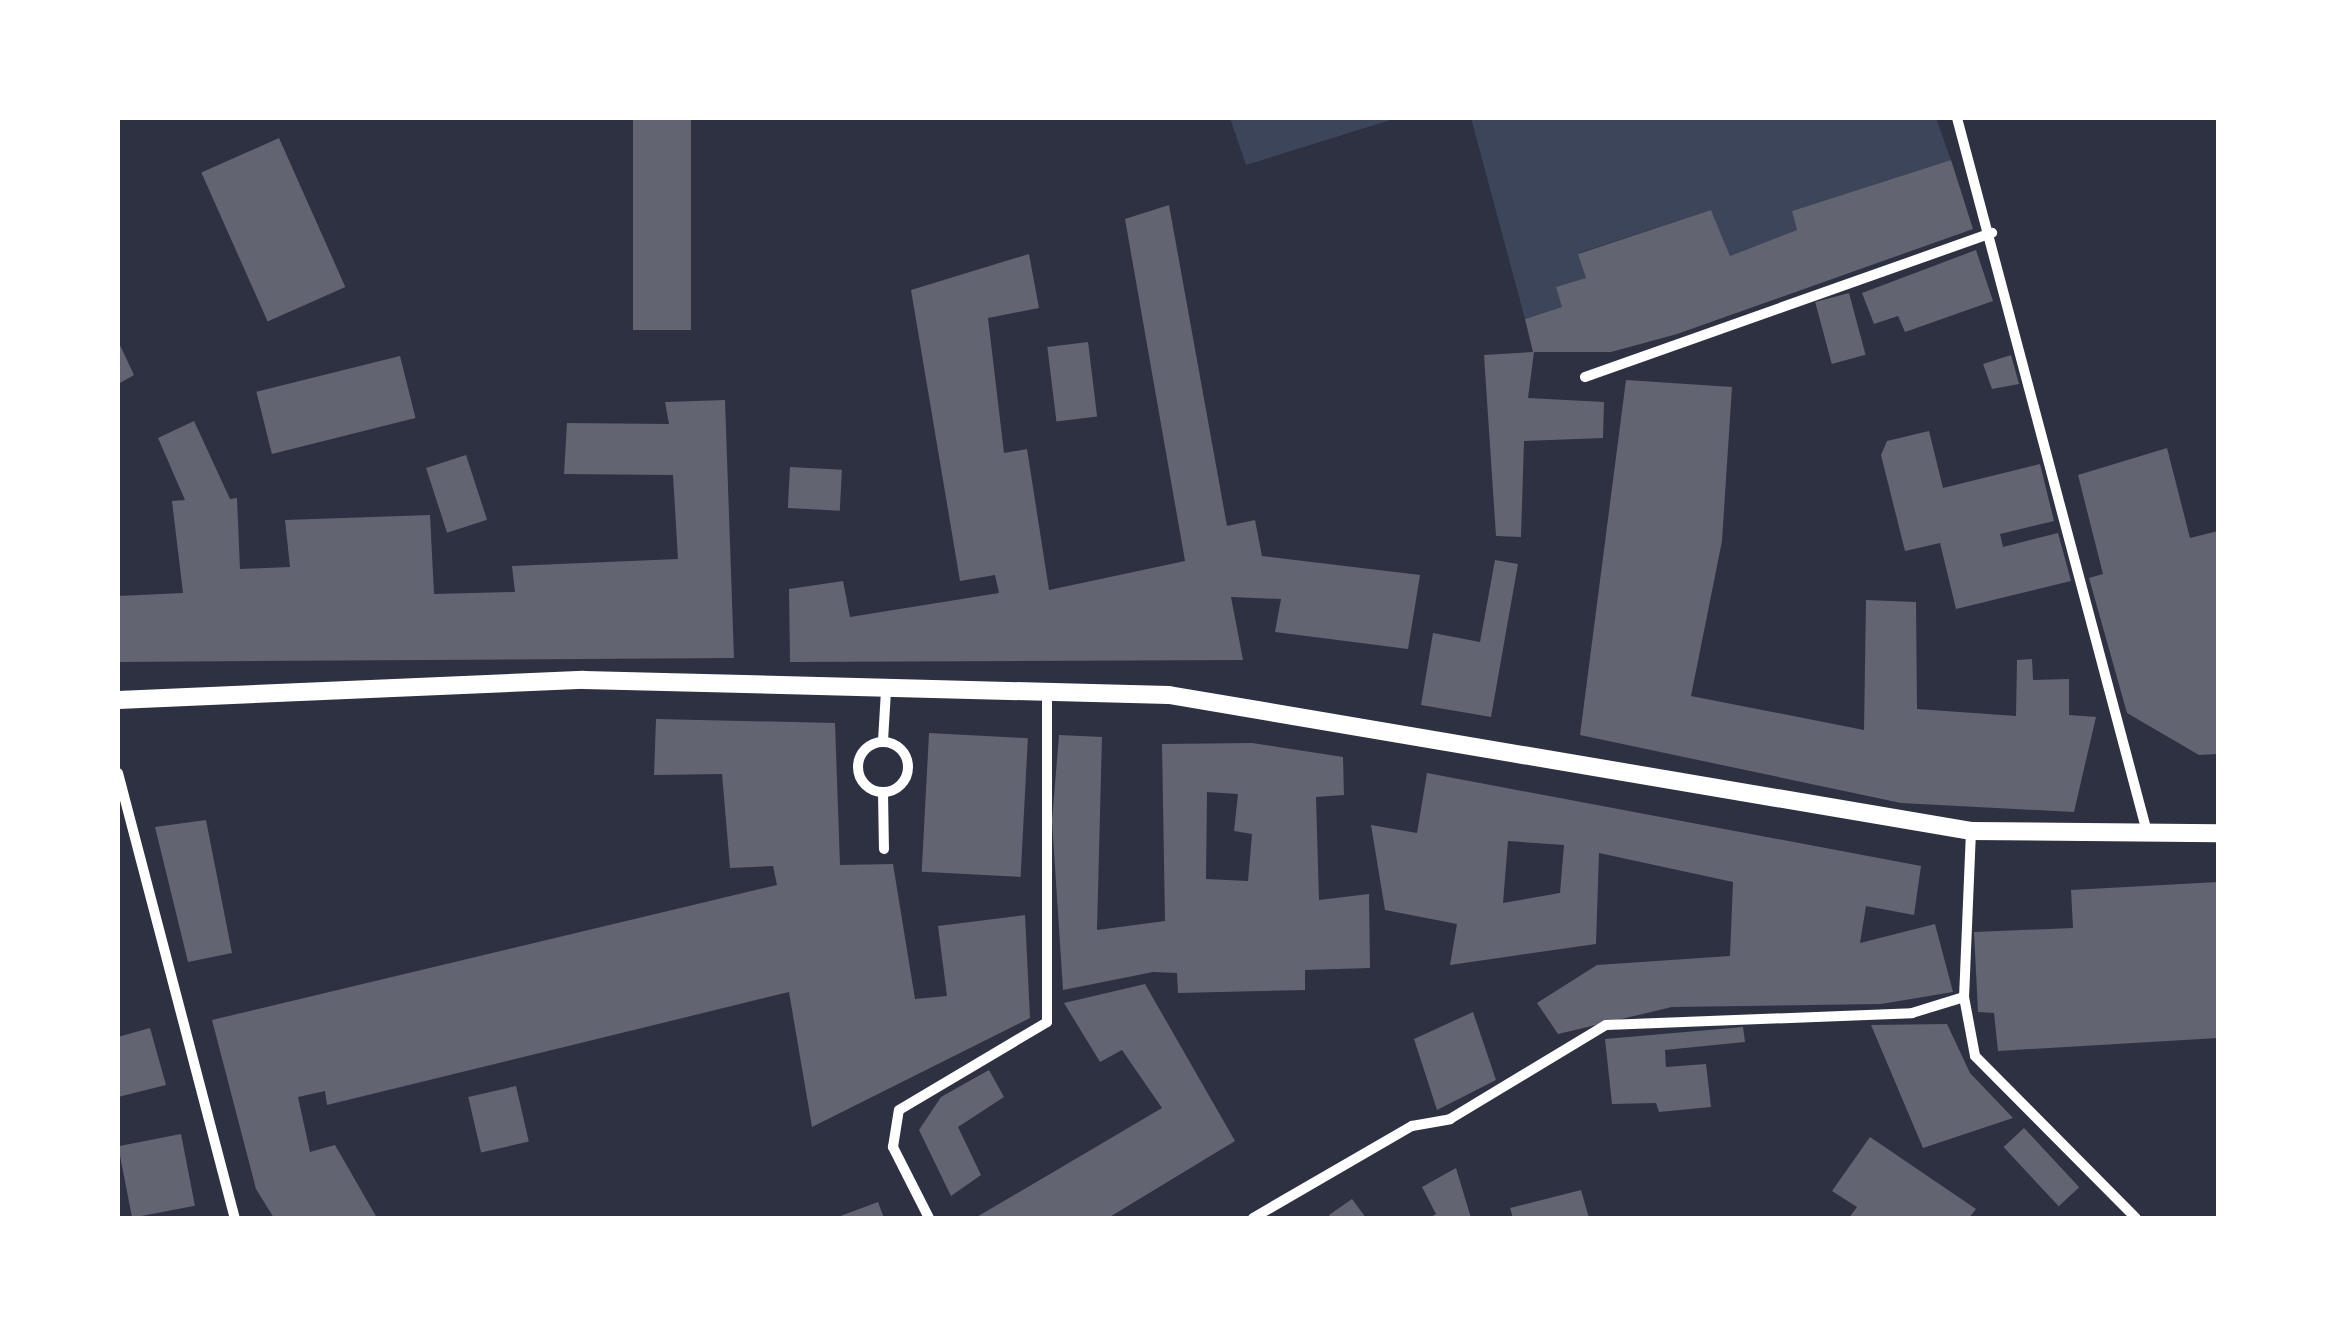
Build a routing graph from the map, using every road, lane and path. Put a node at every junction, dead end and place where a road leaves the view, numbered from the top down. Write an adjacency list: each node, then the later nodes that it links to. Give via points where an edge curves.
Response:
1 (1957, 118): 2 (street)
2 (1992, 233): 3 (street); 12 (street)
3 (1585, 377)
4 (886, 690): 5 (street); 6 (street, via 584,680); 7 (street)
5 (1047, 696): 10 (street, via 1168,694); 16 (street, via 1047,1022 899,1110 893,1146)
6 (118, 700)
7 (884, 741): 9 (street, via 900,749 909,768 901,786); 9 (street, via 865,749 857,767 864,784)
8 (118, 773): 15 (street)
9 (883, 793): 13 (street)
10 (1970, 831): 12 (street); 14 (street)
11 (2218, 833): 12 (street)
12 (2148, 836)
13 (884, 848)
14 (1964, 997): 17 (street, via 1912,1014 1606,1025 1450,1120 1412,1126); 18 (street, via 1975,1056)
15 (235, 1218)
16 (929, 1218)
17 (1253, 1218)
18 (2136, 1218)

